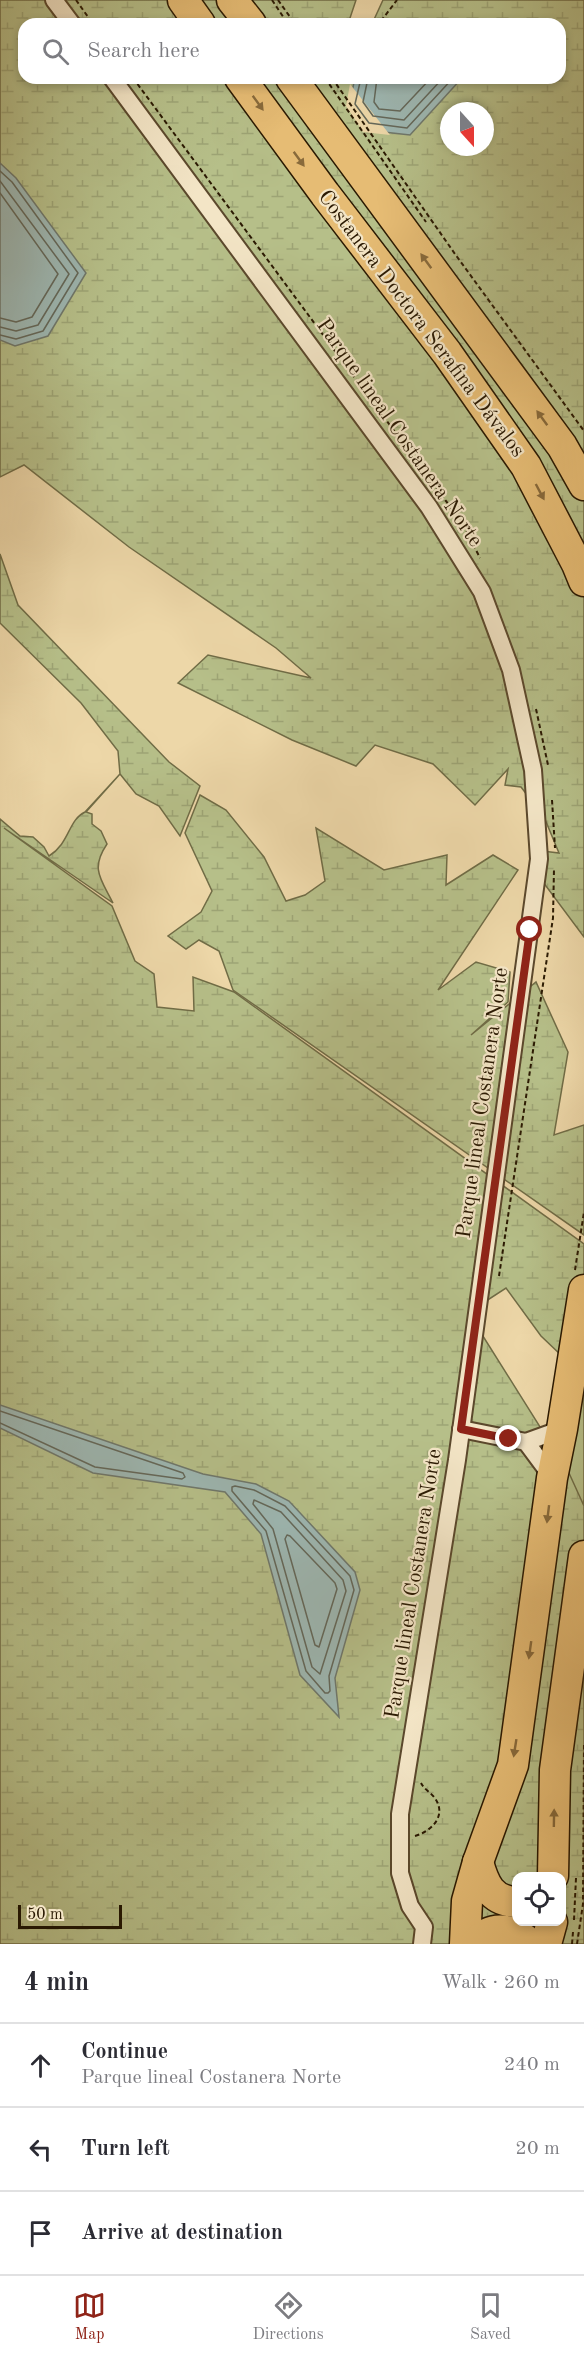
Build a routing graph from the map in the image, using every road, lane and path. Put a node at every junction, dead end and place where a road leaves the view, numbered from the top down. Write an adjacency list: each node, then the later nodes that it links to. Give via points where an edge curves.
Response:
1 (54, 0): 8 (street)
2 (76, 0): 9 (path)
3 (183, 0): 10 (highway)
4 (232, 0): 11 (highway)
5 (272, 0): 12 (path)
6 (278, 0): 13 (path)
7 (397, 0): 14 (path)
8 (68, 18)
9 (89, 18)
10 (196, 18)
11 (246, 18)
12 (284, 18)
13 (291, 18)
14 (383, 18)
15 (116, 84): 34 (street, Parque lineal Costanera Norte, via 429,507 482,592 511,670 533,770 539,859)
16 (137, 84): 25 (path, via 463,524)
17 (244, 84): 26 (highway, Costanera Doctora Serafina Dávalos, one-way to 26, via 447,353 526,466)
18 (301, 84): 21 (highway, Costanera Doctora Serafina Dávalos)
19 (324, 84): 21 (path)
20 (337, 84): 23 (path)
21 (323, 98): 22 (highway, Costanera Doctora Serafina Dávalos); 22 (path)
22 (365, 157): 24 (highway, Costanera Doctora Serafina Dávalos, one-way to 22, via 562,446)
23 (584, 431)
24 (584, 485)
25 (484, 566)
26 (584, 581)
27 (536, 708): 28 (path)
28 (549, 774)
29 (551, 796): 30 (path)
30 (555, 850)
31 (554, 862): 32 (path, via 551,928)
32 (498, 1281)
33 (584, 1290): 35 (highway)
34 (461, 1429): 36 (street); 41 (street, Parque lineal Costanera Norte, via 400,1814)
35 (562, 1430): 36 (street); 37 (highway)
36 (526, 1442): 37 (street)
37 (552, 1478): 42 (highway, one-way to 42, via 513,1765)
38 (584, 1556): 43 (highway, one-way to 38, via 555,1770)
39 (584, 1743): 51 (path, via 583,1904)
40 (421, 1783): 41 (path, via 438,1804 437,1819 429,1830)
41 (400, 1837): 46 (street, Parque lineal Costanera Norte, via 400,1873)
42 (478, 1862): 44 (highway, via 492,1894); 47 (highway, via 467,1901)
43 (552, 1872)
44 (512, 1902)
45 (551, 1926): 50 (highway)
46 (423, 1936)
47 (465, 1944)
48 (475, 1944): 49 (highway, via 490,1931 501,1929 516,1933)
49 (530, 1944)
50 (546, 1944)
51 (577, 1944)

